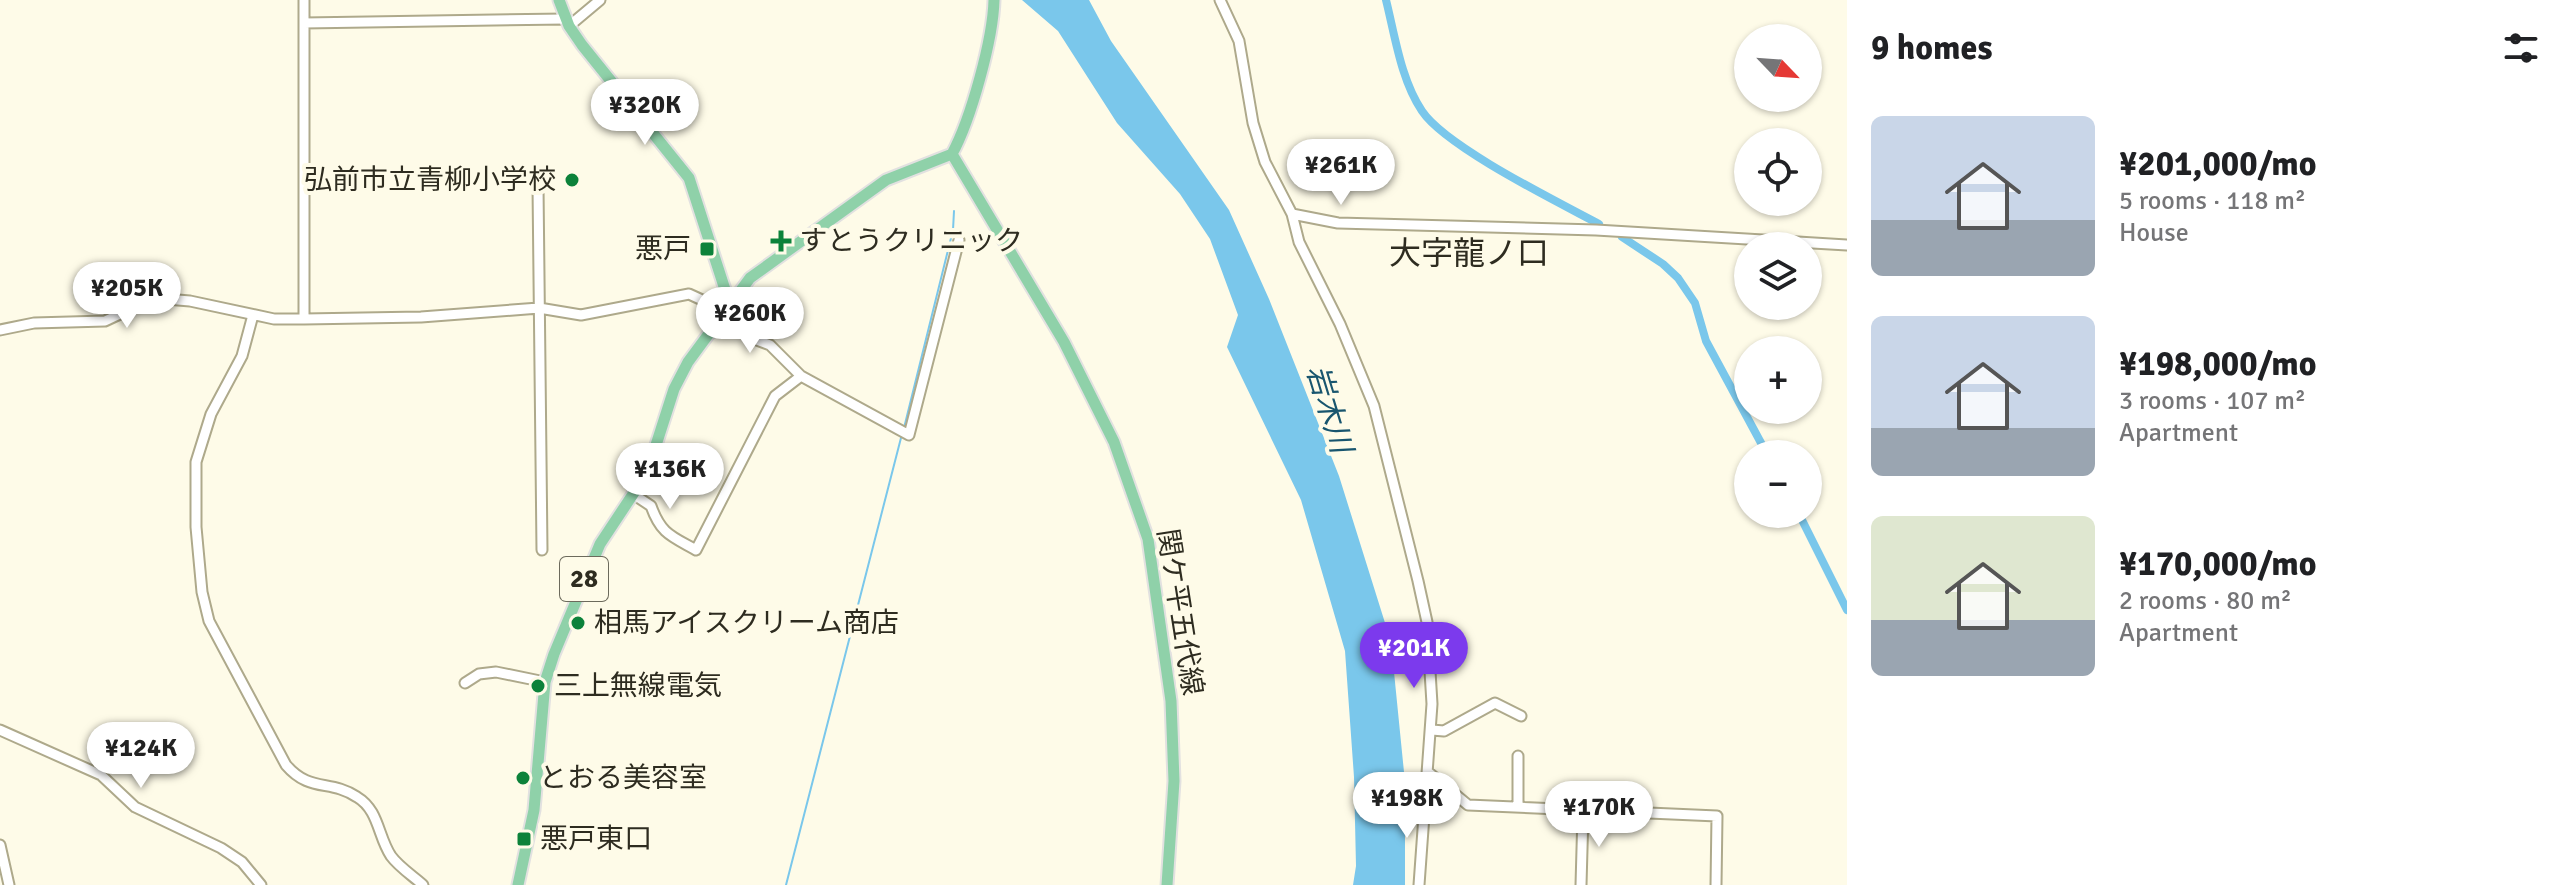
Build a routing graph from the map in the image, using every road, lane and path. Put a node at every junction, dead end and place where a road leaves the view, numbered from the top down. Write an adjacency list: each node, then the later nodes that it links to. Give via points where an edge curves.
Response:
1 (304, 0): 7 (street)
2 (559, 0): 6 (main road)
3 (600, 0): 6 (street)
4 (994, 0): 8 (main road, via 975,89)
5 (1220, 0): 10 (street, via 1239,41 1265,162)
6 (567, 22): 7 (street); 13 (main road, via 689,178)
7 (304, 23): 16 (street)
8 (952, 154): 13 (main road, 28, via 886,180 750,278); 35 (main road, 関ケ平五代線, via 1064,342 1114,442 1148,539 1171,701 1174,781)
9 (538, 186): 14 (street)
10 (1292, 214): 12 (street, via 1338,223 1596,230); 25 (street, via 1299,242 1374,406 1427,622)
11 (959, 240): 18 (street, via 909,435)
12 (1847, 245)
13 (726, 306): 14 (street, via 682,293 581,315); 18 (street, via 754,339 770,345); 19 (main road, 28, via 680,376 651,464)
14 (539, 308): 16 (street); 20 (street)
15 (253, 315): 16 (street); 17 (street, via 154,298 105,321 34,323); 33 (street, via 242,356 211,414 196,462 196,527 209,621 286,765 313,786 336,786 364,802 391,856)
16 (304, 319)
17 (0, 330)
18 (801, 376): 19 (street, via 775,396 696,550 665,533 651,506)
19 (633, 494): 21 (main road, 28, via 600,544)
20 (542, 550)
21 (545, 682): 22 (street, via 496,672); 34 (main road, 28, via 538,783)
22 (465, 683)
23 (1521, 716): 25 (street, via 1495,703 1444,731)
24 (0, 730): 32 (street, via 101,775 135,807 242,862)
25 (1432, 730): 27 (street)
26 (1518, 756): 28 (street)
27 (1428, 772): 28 (street, via 1468,805); 36 (street)
28 (1518, 806): 29 (street)
29 (1583, 813): 37 (street); 38 (street, via 1717,816)
30 (0, 845): 31 (street)
31 (9, 885)
32 (261, 885)
33 (423, 885)
34 (518, 885)
35 (1167, 885)
36 (1419, 885)
37 (1581, 885)
38 (1716, 885)

